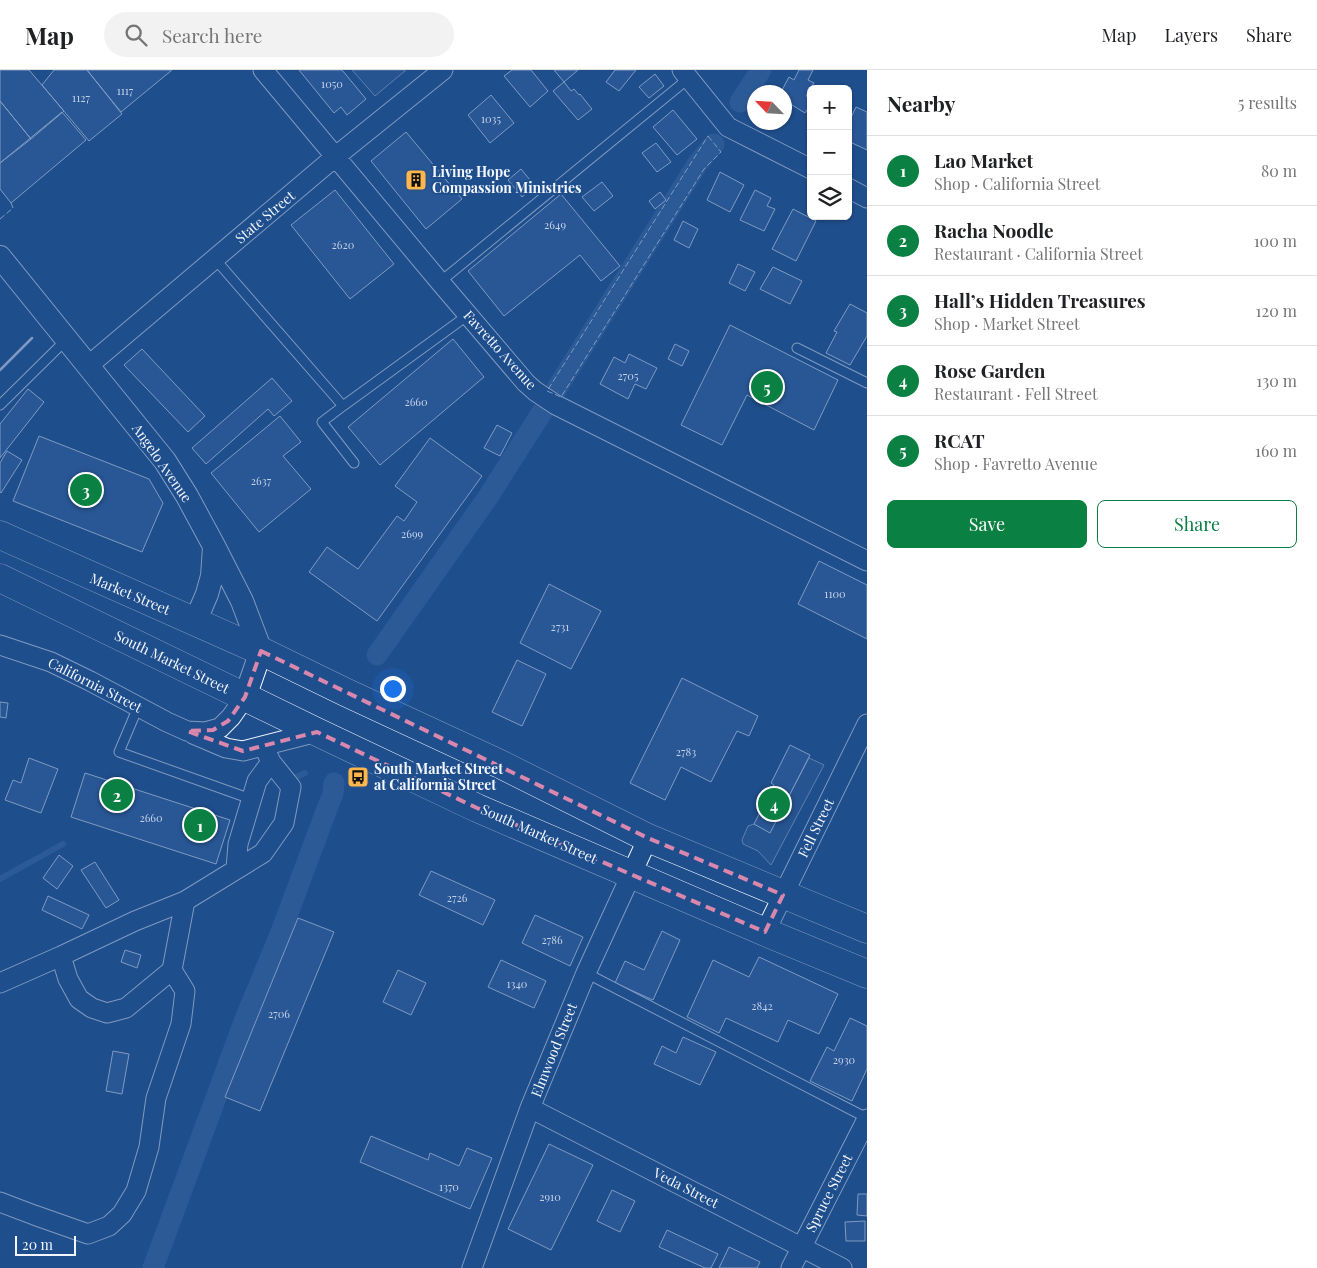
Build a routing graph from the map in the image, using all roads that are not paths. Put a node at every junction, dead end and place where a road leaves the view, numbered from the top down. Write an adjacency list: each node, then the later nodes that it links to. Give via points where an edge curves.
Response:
1 (264, 70): 4 (street, Favretto Avenue)
2 (443, 70): 4 (street, State Street)
3 (686, 74): 5 (street, via 728,127); 10 (lane)
4 (335, 157): 9 (street, State Street); 10 (street, Favretto Avenue)
5 (807, 167)
6 (852, 190): 7 (street)
7 (867, 198)
8 (0, 256): 12 (street, Angelo Avenue)
9 (215, 259): 14 (street, State Street); 17 (lane)
10 (440, 282): 11 (street, Favretto Avenue)
11 (468, 315): 17 (lane); 21 (street, Favretto Avenue, via 526,383 550,401)
12 (67, 339): 14 (street, Angelo Avenue); 16 (lane)
13 (797, 348): 15 (lane)
14 (88, 366): 20 (street, Angelo Avenue, via 165,461)
15 (867, 383)
16 (0, 405)
17 (343, 406): 18 (lane, via 322,422)
18 (354, 463)
19 (0, 536): 23 (main road, Market Street)
20 (214, 546): 23 (street, via 212,576); 25 (street, Angelo Avenue, via 242,601)
21 (867, 561)
22 (0, 578): 26 (main road, South Market Street)
23 (194, 622): 25 (main road, Market Street)
24 (0, 646): 27 (street, California Street, via 51,662)
25 (261, 651): 26 (street); 33 (main road)
26 (245, 697): 29 (street, California Street, via 220,728 205,732); 30 (main road, South Market Street)
27 (138, 707): 29 (street, California Street); 32 (lane, via 118,752)
28 (867, 724): 36 (street, Fell Street)
29 (187, 731): 31 (street, California Street, via 234,750)
30 (317, 732): 31 (street, California Street); 35 (main road, South Market Street, via 478,808)
31 (267, 754): 32 (street); 34 (street, via 291,787 284,823 263,853)
32 (251, 799): 34 (street, via 238,844)
33 (648, 838): 35 (street, Elmwood Street); 36 (main road)
34 (236, 868): 37 (street)
35 (631, 874): 39 (main road, South Market Street); 42 (street, Elmwood Street)
36 (783, 895): 38 (main road); 39 (street, Fell Street)
37 (185, 901): 40 (street); 41 (street)
38 (867, 929)
39 (765, 932): 43 (main road, South Market Street)
40 (61, 956): 41 (street, via 79,999 107,1013 126,1008); 44 (street)
41 (172, 970): 47 (street, via 185,991 181,1024 156,1098 149,1147 136,1191 122,1214 109,1226 88,1234)
42 (586, 973): 45 (street, Elmwood Street); 46 (lane)
43 (867, 974)
44 (0, 983)
45 (530, 1108): 48 (street, Veda Street); 49 (street, Elmwood Street)
46 (867, 1118): 48 (street, Spruce Street)
47 (0, 1202)
48 (801, 1248): 50 (street, Spruce Street); 51 (street, Veda Street)
49 (472, 1268)
50 (791, 1268)
51 (842, 1268)

